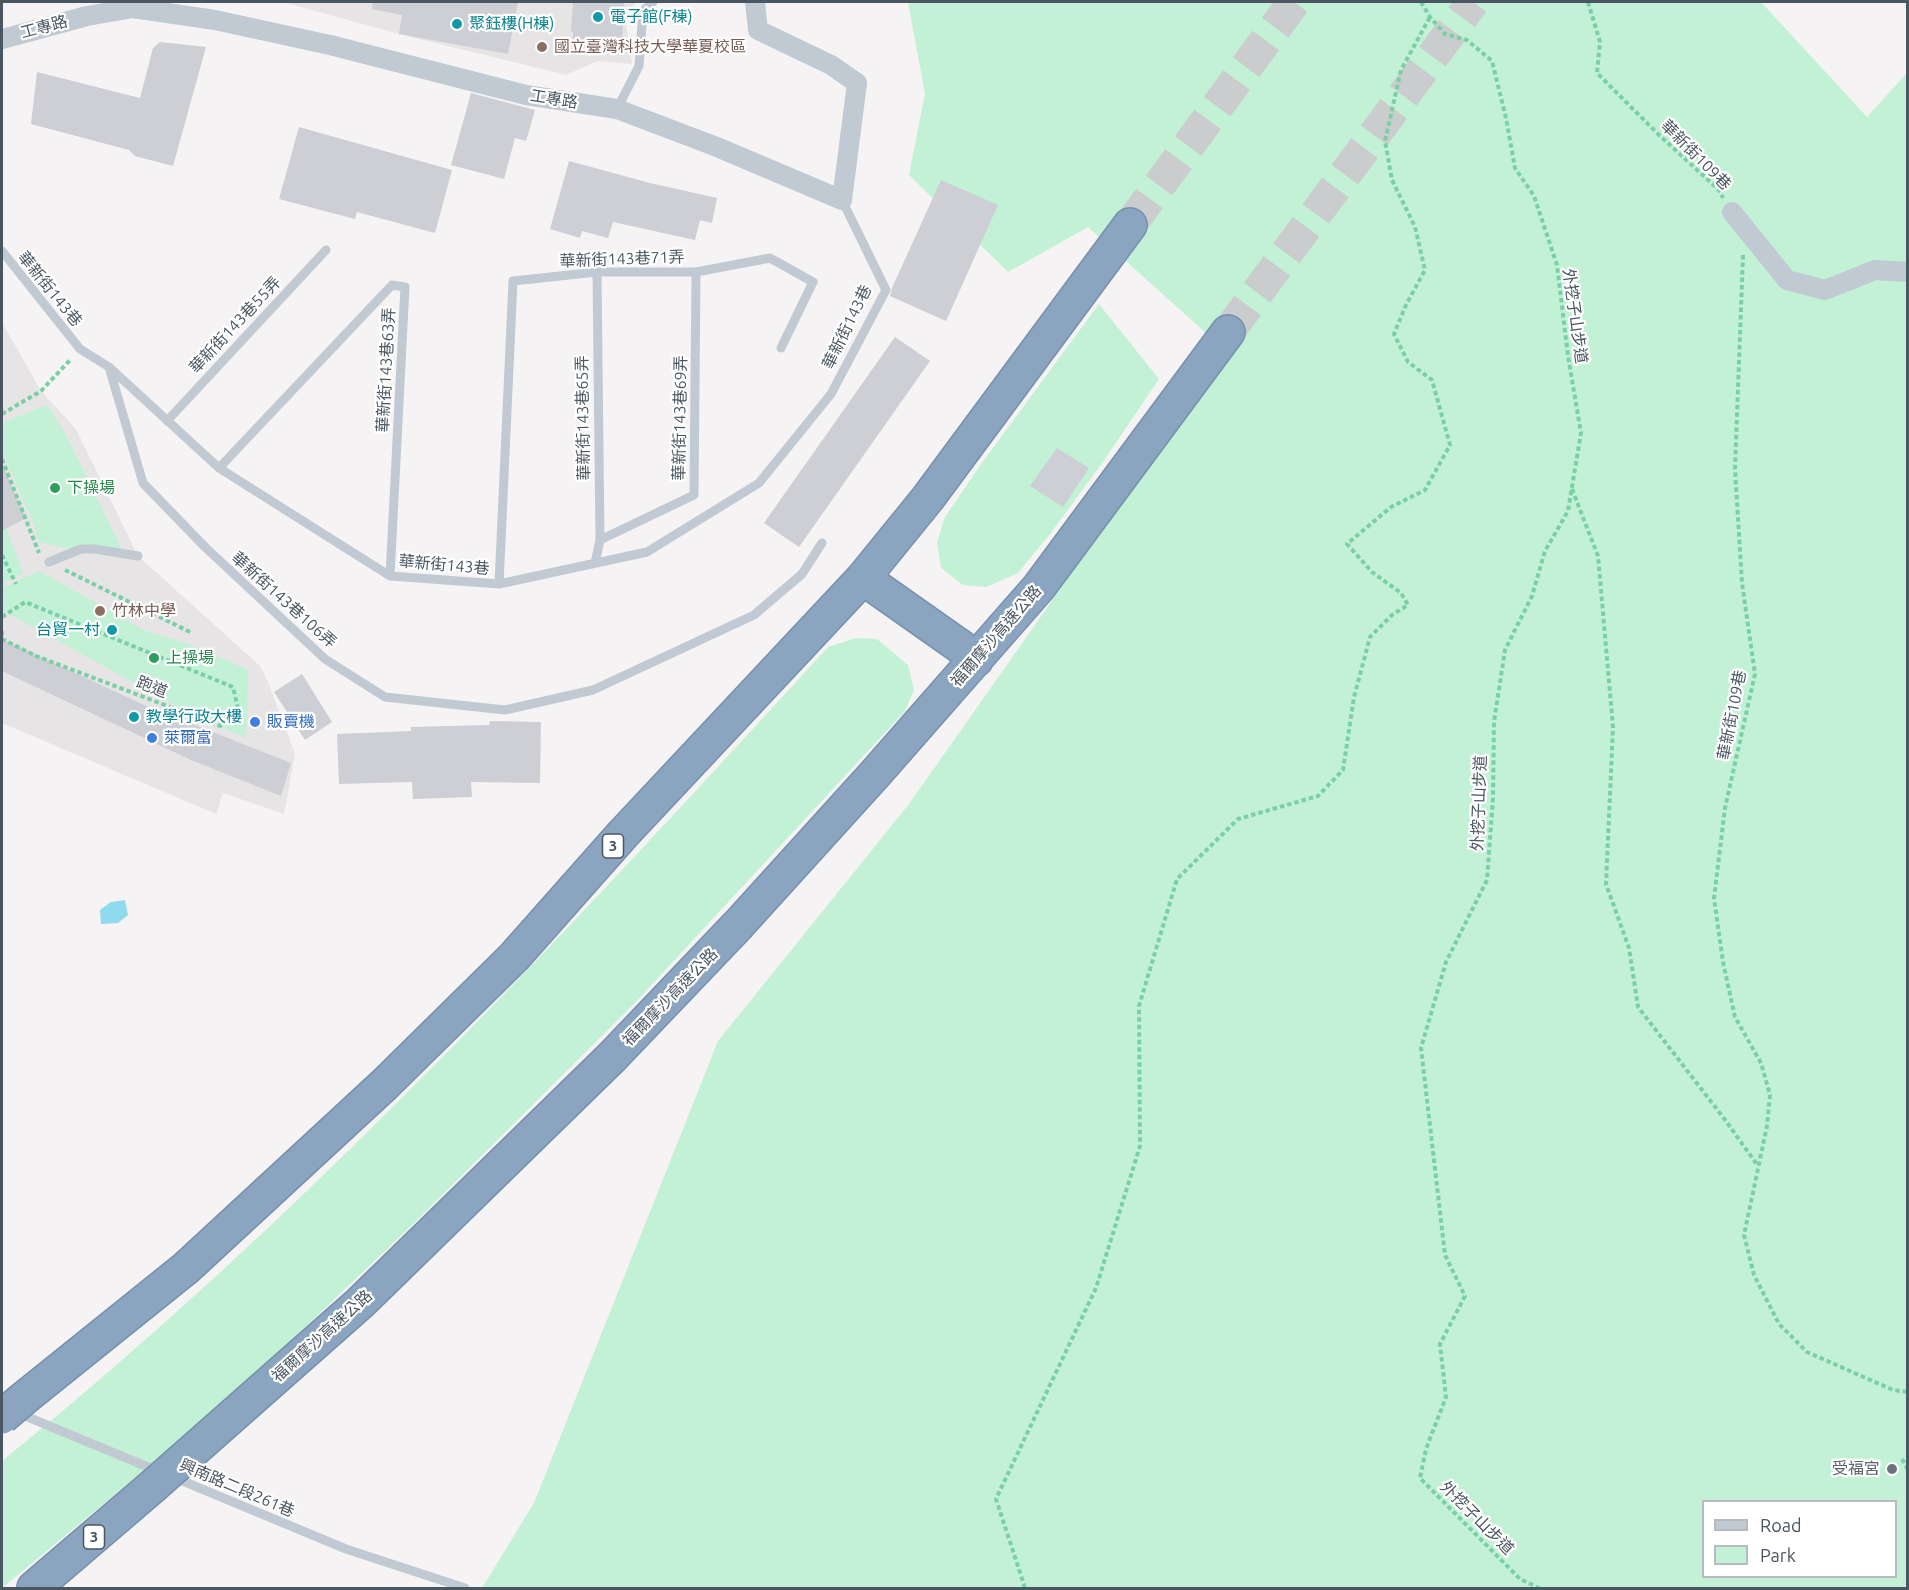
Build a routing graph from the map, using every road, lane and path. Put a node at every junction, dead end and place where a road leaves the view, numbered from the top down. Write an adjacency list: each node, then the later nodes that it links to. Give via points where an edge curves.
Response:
1 (653, 2): 7 (lane, via 643,11 639,66)
2 (755, 2): 8 (street, via 758,30 831,65 857,83)
3 (1421, 2): 5 (path, 外挖子山步道)
4 (1588, 2): 9 (path, 華新街109巷, via 1600,42 1597,73 1719,190)
5 (1430, 17): 23 (path, 外挖子山步道, via 1445,34 1467,40 1492,61 1515,168 1534,196 1557,265 1581,433); 44 (path, via 1401,70 1385,141 1392,180 1415,227 1425,270 1394,334 1408,362 1432,380 1450,445 1425,490 1391,507 1347,544 1408,604 1370,636 1354,697 1343,770 1318,796 1238,819 1177,879 1139,1006 1140,1146 1096,1288 996,1499)
6 (2, 39): 7 (street, 工專路, via 48,25 133,8 215,20 526,95)
7 (617, 109): 8 (street, 工專路)
8 (842, 200): 29 (lane, 華新街143巷, via 886,290 831,394 759,483 647,552)
9 (1732, 212): 15 (street, via 1787,280 1825,290 1875,270); 37 (path, 華新街109巷, via 1744,244 1735,469 1742,583 1755,674 1725,808 1714,898 1735,1017 1761,1063 1770,1095)
10 (1130, 225): 31 (highway, 3, via 928,498)
11 (326, 250): 21 (lane, 華新街143巷55弄)
12 (2, 251): 18 (lane, 華新街143巷)
13 (597, 272): 14 (lane, 華新街143巷71弄); 24 (lane, 華新街143巷65弄); 33 (lane, 華新街143巷71弄, via 513,281)
14 (696, 272): 17 (lane, 華新街143巷71弄, via 770,258 813,282); 24 (lane, 華新街143巷69弄, via 694,495)
15 (1908, 272)
16 (1227, 332): 36 (highway, 福爾摩沙高速公路 / 3, via 1040,587)
17 (781, 348)
18 (80, 349): 19 (lane, 華新街143巷); 20 (path, via 41,391)
19 (109, 367): 21 (lane, 華新街143巷); 25 (lane, 華新街143巷106弄, via 142,483 325,659 385,697 505,710 593,690 754,615 802,573)
20 (2, 414)
21 (167, 422): 22 (lane, 華新街143巷)
22 (219, 468): 30 (lane, 華新街143巷); 30 (lane, 華新街143巷63弄, via 392,285 405,287)
23 (1572, 488): 37 (path, via 1598,556 1613,727 1606,884 1629,948 1638,1006); 45 (path, 外挖子山步道, via 1568,511 1545,551 1532,596 1505,650 1494,722 1487,880 1446,962 1421,1048 1445,1255 1465,1296 1440,1344 1446,1397 1426,1449 1420,1478 1520,1580)
24 (600, 540): 29 (lane, 華新街143巷65弄)
25 (822, 543)
26 (2, 555): 32 (path)
27 (138, 556): 28 (lane, via 81,549)
28 (49, 561)
29 (595, 563): 33 (lane, 華新街143巷)
30 (390, 576): 33 (lane, 華新街143巷)
31 (863, 578): 36 (highway); 39 (highway, 3, via 623,834 514,957 384,1085 186,1268)
32 (16, 584)
33 (499, 584)
34 (2, 617): 35 (path, 跑道, via 25,602 233,687 239,713 220,726 36,656 2,639)
35 (2, 631)
36 (976, 660): 42 (highway, 福爾摩沙高速公路 / 3, bridge, via 739,924 612,1056 360,1303)
37 (1758, 1167): 38 (path, 華新街109巷, via 1744,1234 1754,1275 1779,1324 1807,1352 1893,1390)
38 (1908, 1392)
39 (9, 1407): 43 (lane, 興南路二段261巷, via 346,1549)
40 (1902, 1459): 41 (path)
41 (1908, 1470)
42 (34, 1588)
43 (465, 1588)
44 (1025, 1588)
45 (1539, 1588)

